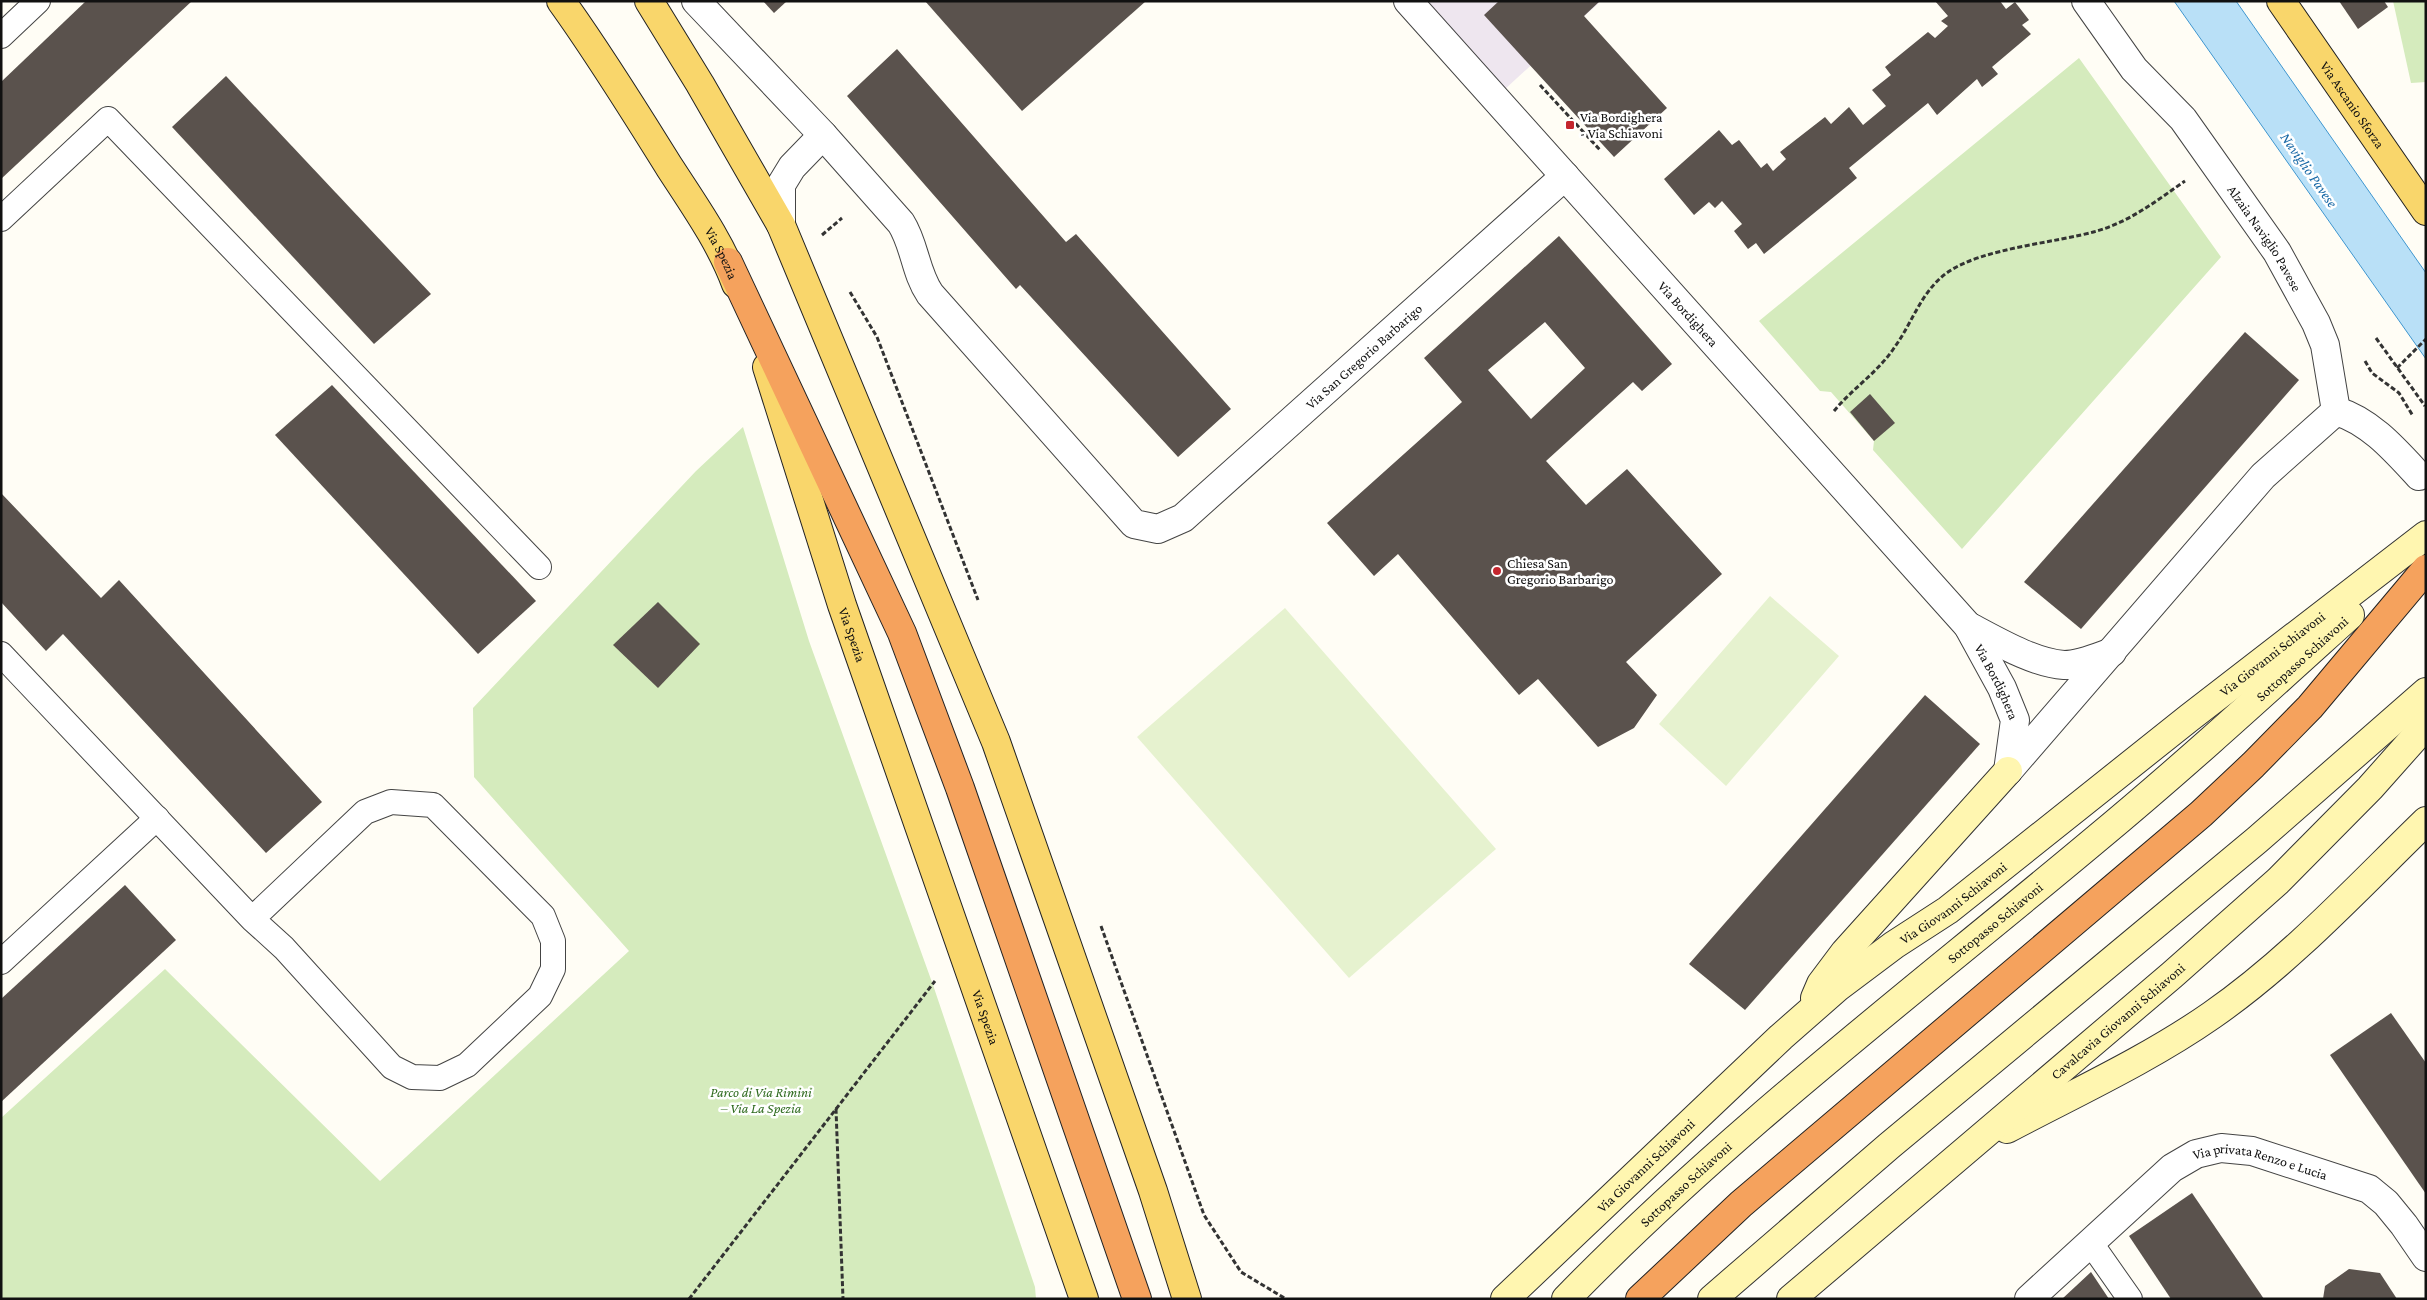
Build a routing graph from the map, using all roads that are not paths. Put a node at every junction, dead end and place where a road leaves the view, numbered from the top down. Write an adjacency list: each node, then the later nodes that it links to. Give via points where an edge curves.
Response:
1 (38, 1): 8 (lane)
2 (561, 1): 14 (main road, Via Spezia, via 595,49)
3 (649, 1): 13 (main road)
4 (696, 1): 9 (street)
5 (1408, 1): 10 (street, Via Bordighera)
6 (2086, 1): 15 (street, Alzaia Naviglio Pavese, via 2134,69 2183,119 2276,252 2316,322 2325,345)
7 (2281, 1): 11 (main road, Via Ascanio Sforza)
8 (1, 36)
9 (823, 136): 10 (street, Via San Gregorio Barbarigo, via 910,236 922,281 930,294 1134,524 1158,529 1183,518); 13 (street, via 792,167 781,185)
10 (1565, 176): 21 (street, Via Bordighera)
11 (2425, 209)
12 (1, 219): 19 (lane, via 108,119)
13 (781, 224): 37 (main road, via 996,742 1153,1191)
14 (728, 262): 35 (main road, Via Spezia, via 772,383 842,605); 36 (highway, via 902,633 960,788)
15 (2336, 411): 16 (street, via 2350,415 2382,438); 22 (street, via 2263,476)
16 (2419, 476)
17 (2426, 535): 31 (main road, Via Giovanni Schiavoni, via 1948,910 1883,953)
18 (2426, 546): 39 (main road, Sottopasso Schiavoni, via 2097,839 1823,1062 1739,1135 1605,1258)
19 (539, 567)
20 (2426, 569): 40 (highway, via 2310,707 2201,814 1741,1204)
21 (1968, 626): 22 (street, Via Bordighera, via 2017,652 2064,665); 26 (street, Via Bordighera, via 2002,688 2015,720)
22 (2112, 652): 26 (street)
23 (1, 654): 27 (lane)
24 (2426, 692): 41 (main road, via 2350,760 1889,1146)
25 (2426, 725): 32 (main road, Cavalcavia Giovanni Schiavoni, via 2370,788 2278,881)
26 (2008, 771): 31 (main road, via 1845,952 1821,984)
27 (156, 818): 29 (lane); 30 (lane)
28 (2426, 821): 32 (main road, via 2300,944 2212,1015 2172,1040)
29 (252, 919): 29 (lane, via 284,948 392,1067 412,1077 440,1078 467,1065 540,996 554,969 553,941 543,916 433,805 391,802 365,812)
30 (1, 962)
31 (1808, 1013): 38 (main road, Via Giovanni Schiavoni)
32 (1957, 1156): 42 (main road, Cavalcavia Giovanni Schiavoni)
33 (2090, 1242): 34 (street, Via privata Renzo e Lucia, via 2172,1168 2196,1154 2220,1148 2252,1150 2369,1189 2404,1224); 43 (street, Via privata Renzo e Lucia); 44 (lane)
34 (2426, 1258)
35 (1084, 1299)
36 (1137, 1299)
37 (1187, 1299)
38 (1505, 1299)
39 (1566, 1299)
40 (1640, 1299)
41 (1712, 1299)
42 (1791, 1299)
43 (2028, 1299)
44 (2130, 1299)

